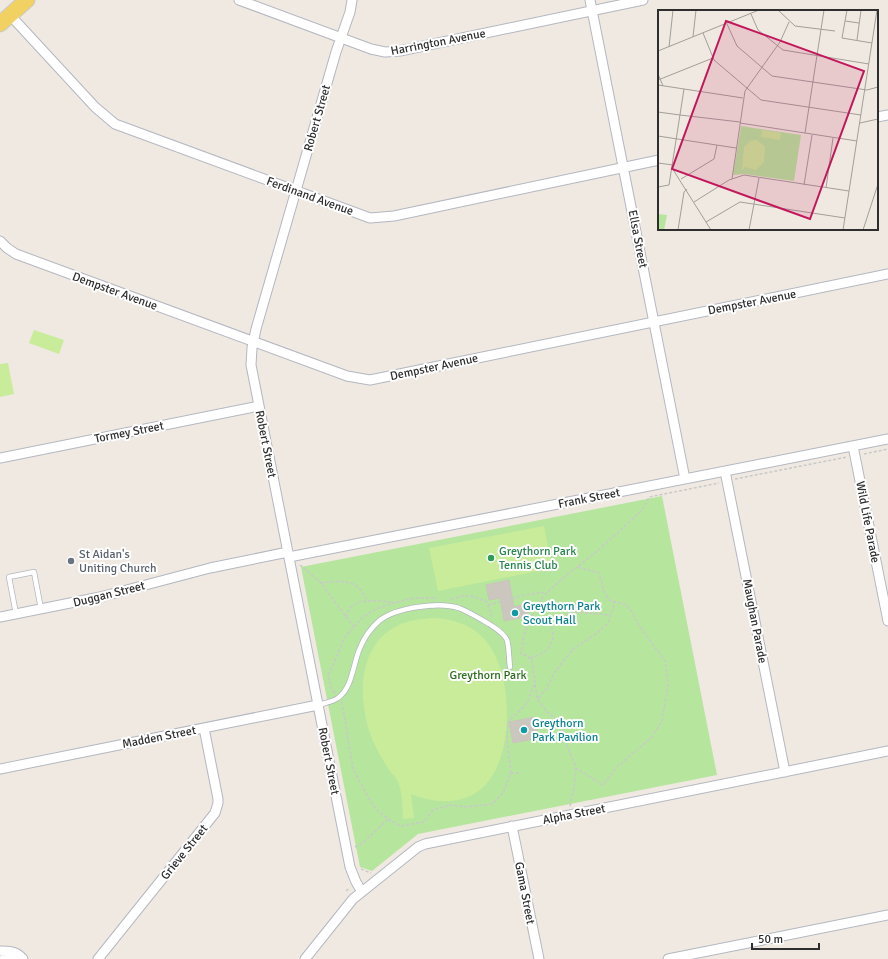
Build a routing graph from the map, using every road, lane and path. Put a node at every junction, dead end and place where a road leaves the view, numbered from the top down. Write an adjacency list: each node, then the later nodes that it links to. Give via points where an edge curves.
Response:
1 (27, 0): 7 (main road)
2 (239, 0): 8 (street, Harrington Avenue)
3 (352, 0): 8 (street, Robert Street)
4 (590, 0): 6 (street, Ellsa Street)
5 (643, 0): 6 (street, Harrington Avenue)
6 (592, 10): 8 (street, Harrington Avenue, via 392,52 378,51); 12 (street, Ellsa Street)
7 (5, 20): 13 (street, Ferdinand Avenue, via 95,108 115,124)
8 (342, 38): 13 (street, Robert Street)
9 (888, 115): 10 (street)
10 (878, 117)
11 (658, 160): 12 (street, Ferdinand Avenue)
12 (623, 167): 13 (street, Ferdinand Avenue, via 385,218 363,216); 16 (street, Ellsa Street)
13 (296, 191): 17 (street, Robert Street)
14 (0, 241): 17 (street, Dempster Avenue, via 16,254)
15 (888, 274): 16 (street, Dempster Avenue)
16 (654, 322): 17 (street, Dempster Avenue, via 370,380 347,376); 23 (street, Ellsa Street)
17 (253, 342): 18 (street, Robert Street, via 251,365)
18 (259, 406): 21 (street, Tormey Street); 24 (street, Robert Street)
19 (888, 438): 20 (street, Frank Street)
20 (853, 446): 22 (street, Frank Street); 39 (street, Wild Life Parade)
21 (0, 458)
22 (725, 471): 23 (street, Frank Street); 52 (street, Maughan Parade)
23 (685, 479): 24 (street, Frank Street)
24 (289, 555): 34 (street, Duggan Street, via 220,566 105,596); 47 (street, Robert Street)
25 (299, 565): 26 (path)
26 (321, 583): 30 (path, via 335,580 350,583 360,588); 38 (path)
27 (548, 592): 31 (path, via 578,567 599,573 604,591 609,600); 33 (path); 42 (path, via 534,611 522,642 521,654)
28 (438, 598): 32 (path, via 414,598)
29 (446, 598): 33 (path, via 472,596 487,602)
30 (368, 601): 32 (path); 38 (path, via 352,606)
31 (615, 602): 36 (path); 50 (path, via 626,605 632,612 664,661 668,685 662,721 651,738 617,767 603,785)
32 (393, 603): 40 (path, via 363,617)
33 (488, 605): 41 (path, via 492,619 500,627)
34 (41, 609): 35 (street, Duggan Street); 35 (lane, via 34,572 9,577)
35 (16, 614): 37 (street, Duggan Street)
36 (611, 616): 42 (path, via 574,612 554,616 551,622 553,635 548,650); 46 (path, via 608,623 596,634 573,649)
37 (0, 618)
38 (346, 618): 40 (path)
39 (888, 621)
40 (354, 627): 45 (path, via 344,638 328,675 331,687)
41 (500, 631): 43 (lane, via 506,640); 45 (lane, via 458,608 420,607 395,612 380,621 364,640 349,683)
42 (530, 658): 44 (path)
43 (510, 667)
44 (535, 683): 46 (path); 53 (path, via 527,703 508,722 507,742)
45 (338, 697): 47 (lane); 56 (path, via 343,706 354,772 373,805)
46 (537, 698): 50 (path, via 547,712 561,723)
47 (318, 705): 48 (street, Madden Street); 60 (street, Robert Street, via 350,867)
48 (204, 728): 51 (street, Madden Street); 68 (street, Grieve Street, via 218,799 216,813)
49 (888, 751): 52 (street, Alpha Street)
50 (576, 768): 55 (path)
51 (0, 769)
52 (785, 772): 57 (street, Alpha Street)
53 (511, 773): 54 (path); 56 (path, via 503,793 492,804 465,807 450,805 432,810 424,822 402,826)
54 (520, 773)
55 (570, 806)
56 (388, 819): 58 (path, via 363,843 355,846)
57 (512, 826): 62 (street, Alpha Street, via 421,846); 70 (street, Gama Street)
58 (357, 854)
59 (360, 869): 60 (path, via 372,873)
60 (357, 884): 61 (path); 62 (street, Robert Street)
61 (346, 890)
62 (362, 892): 69 (street, Alpha Street, via 349,904)
63 (888, 915): 71 (street)
64 (0, 951): 67 (street, via 17,953)
65 (4, 959): 66 (street)
66 (18, 959)
67 (23, 959)
68 (98, 959)
69 (305, 959)
70 (539, 959)
71 (668, 959)

